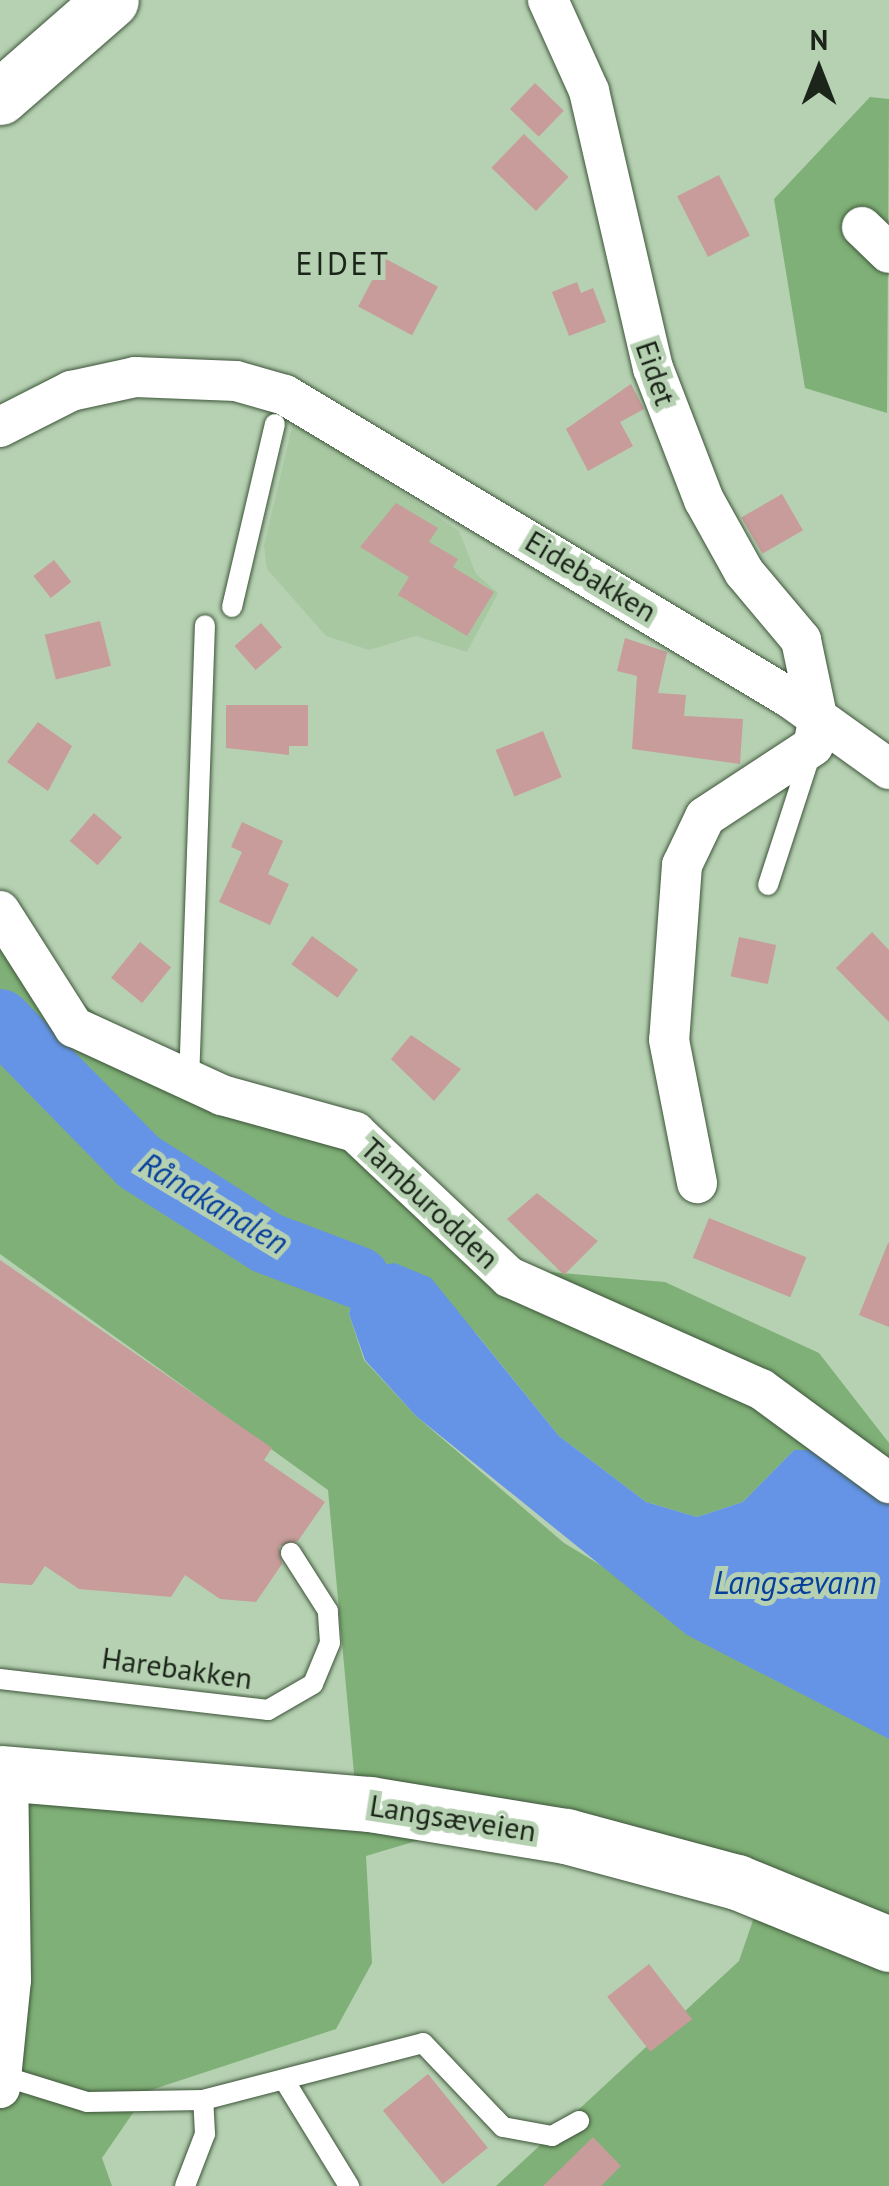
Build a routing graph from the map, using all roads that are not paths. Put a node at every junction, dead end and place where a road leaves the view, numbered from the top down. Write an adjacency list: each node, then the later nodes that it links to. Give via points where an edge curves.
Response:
1 (111, 0): 3 (main road)
2 (548, 0): 8 (street, Eidet, via 589,92 652,368 704,500 744,572 801,640)
3 (0, 96)
4 (280, 409): 5 (street, via 236,382 136,377 72,390); 6 (lane); 8 (street, Eidebakken)
5 (0, 427)
6 (232, 607)
7 (204, 625): 12 (lane)
8 (816, 734): 9 (street, Eidebakken); 10 (lane); 13 (street, via 705,817 682,865 669,1040)
9 (889, 770)
10 (768, 885)
11 (0, 911): 12 (street, Tamburodden, via 74,1028)
12 (189, 1082): 14 (street, Tamburodden, via 355,1132 509,1277 761,1388)
13 (697, 1183)
14 (889, 1483)
15 (291, 1553): 16 (lane, Harebakken, via 328,1612 330,1643 313,1684 285,1702 246,1710)
16 (0, 1679)
17 (4, 1773): 18 (main road, Langsæveien, via 395,1808 662,1859); 19 (street)
18 (889, 1944)
19 (2, 2082): 21 (lane, via 87,2102)
20 (286, 2083): 21 (lane); 22 (lane, via 423,2043 503,2126 552,2136); 24 (lane)
21 (203, 2100): 23 (lane, via 205,2134)
22 (579, 2122)
23 (186, 2186)
24 (349, 2186)

